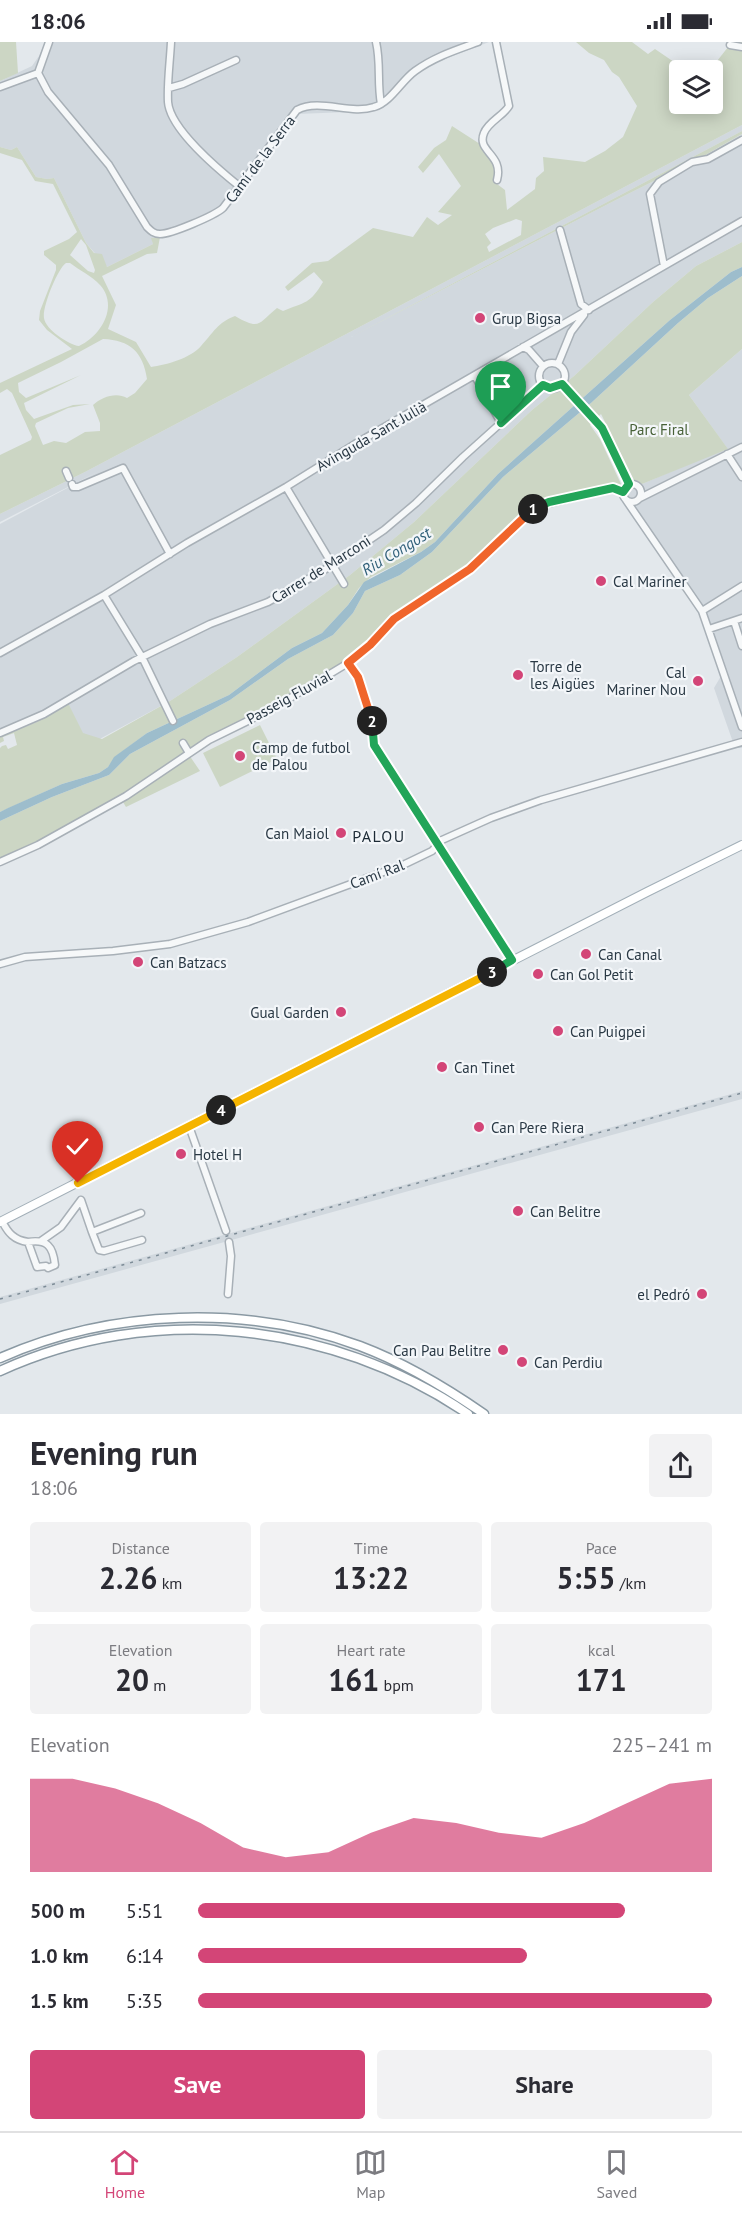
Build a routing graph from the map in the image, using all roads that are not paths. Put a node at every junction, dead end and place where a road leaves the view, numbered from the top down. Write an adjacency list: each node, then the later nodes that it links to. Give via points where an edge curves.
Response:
1 (49, 42): 9 (street)
2 (171, 42): 11 (street)
3 (376, 42): 12 (street)
4 (478, 42): 12 (street, via 427,63)
5 (496, 42): 14 (street, via 509,106 484,131 482,139 497,160)
6 (730, 45): 7 (street)
7 (742, 47)
8 (236, 60): 11 (street)
9 (38, 73): 10 (street); 15 (street, Camí de la Serra, via 48,92 110,165 150,231 163,234 211,216)
10 (0, 87)
11 (169, 88): 15 (street, via 170,109 180,126 204,156)
12 (381, 104): 15 (street, Camí de la Serra, via 366,108 309,106 297,110)
13 (742, 140): 18 (street, via 708,159 692,162 654,186 650,194)
14 (497, 180)
15 (239, 186)
16 (742, 221): 18 (street, Avinguda Sant Julià)
17 (560, 231): 19 (street, via 581,303)
18 (664, 266): 19 (street, Avinguda Sant Julià)
19 (589, 310): 20 (street, Avinguda Sant Julià); 21 (street, via 571,332)
20 (523, 347): 22 (street); 23 (street, Avinguda Sant Julià)
21 (558, 364): 22 (street); 25 (street, via 564,372)
22 (543, 366): 24 (street, via 539,377)
23 (475, 376): 26 (street); 32 (street, Avinguda Sant Julià)
24 (543, 385): 25 (street); 26 (street, Carrer de Marconi)
25 (563, 386): 31 (street, via 599,423)
26 (501, 423): 38 (street, Carrer de Marconi, via 384,530)
27 (742, 447): 28 (street)
28 (727, 454): 29 (street); 34 (street)
29 (742, 477)
30 (69, 478): 37 (street, via 78,487 123,468)
31 (629, 484): 33 (street); 34 (street, via 636,484)
32 (286, 487): 37 (street, Avinguda Sant Julià); 38 (street)
33 (623, 492): 35 (street); 49 (street, Passeig Fluvial, via 613,488 535,507 470,569 394,619)
34 (640, 497): 35 (street, via 632,502); 36 (street)
35 (626, 500): 36 (street)
36 (634, 510): 42 (street)
37 (170, 554): 41 (street, Avinguda Sant Julià)
38 (331, 566): 39 (street); 48 (street, Carrer de Marconi, via 268,602 210,624)
39 (344, 584)
40 (742, 586): 42 (street)
41 (104, 595): 47 (street, Avinguda Sant Julià); 48 (street)
42 (702, 611): 45 (street)
43 (742, 618): 44 (street)
44 (734, 621): 45 (street); 46 (street)
45 (709, 629): 51 (street)
46 (742, 646)
47 (0, 653)
48 (142, 657): 50 (street); 52 (street, Carrer de Marconi, via 33,720)
49 (348, 663): 55 (street, Passeig Fluvial); 57 (street, via 358,677 372,723 374,745)
50 (172, 721)
51 (742, 727)
52 (0, 733)
53 (742, 742): 57 (street, Camí Ral, via 541,800 483,821)
54 (183, 743): 55 (street)
55 (189, 753): 58 (street, Passeig Fluvial, via 126,796)
56 (742, 843): 59 (main road)
57 (438, 844): 59 (street); 60 (street, Camí Ral, via 432,851 373,876 248,922 171,944 25,957)
58 (0, 862)
59 (512, 960): 61 (main road)
60 (0, 964)
61 (189, 1126): 63 (main road); 64 (street)
62 (141, 1213): 65 (street)
63 (1, 1222): 68 (street, via 8,1233)
64 (226, 1231)
65 (92, 1232): 66 (street, via 81,1200 61,1227); 67 (street, via 95,1244 104,1251)
66 (41, 1240): 68 (street); 68 (street, via 54,1252 56,1265 37,1267)
67 (142, 1240)
68 (28, 1242)
69 (229, 1242): 70 (street)
70 (228, 1294)
71 (0, 1358): 74 (highway, via 58,1337 121,1324 200,1318 262,1322 309,1331 381,1354 418,1372)
72 (0, 1371): 73 (highway, via 100,1338 174,1330 233,1331 308,1342 355,1356 399,1374)
73 (468, 1414)
74 (484, 1414)

